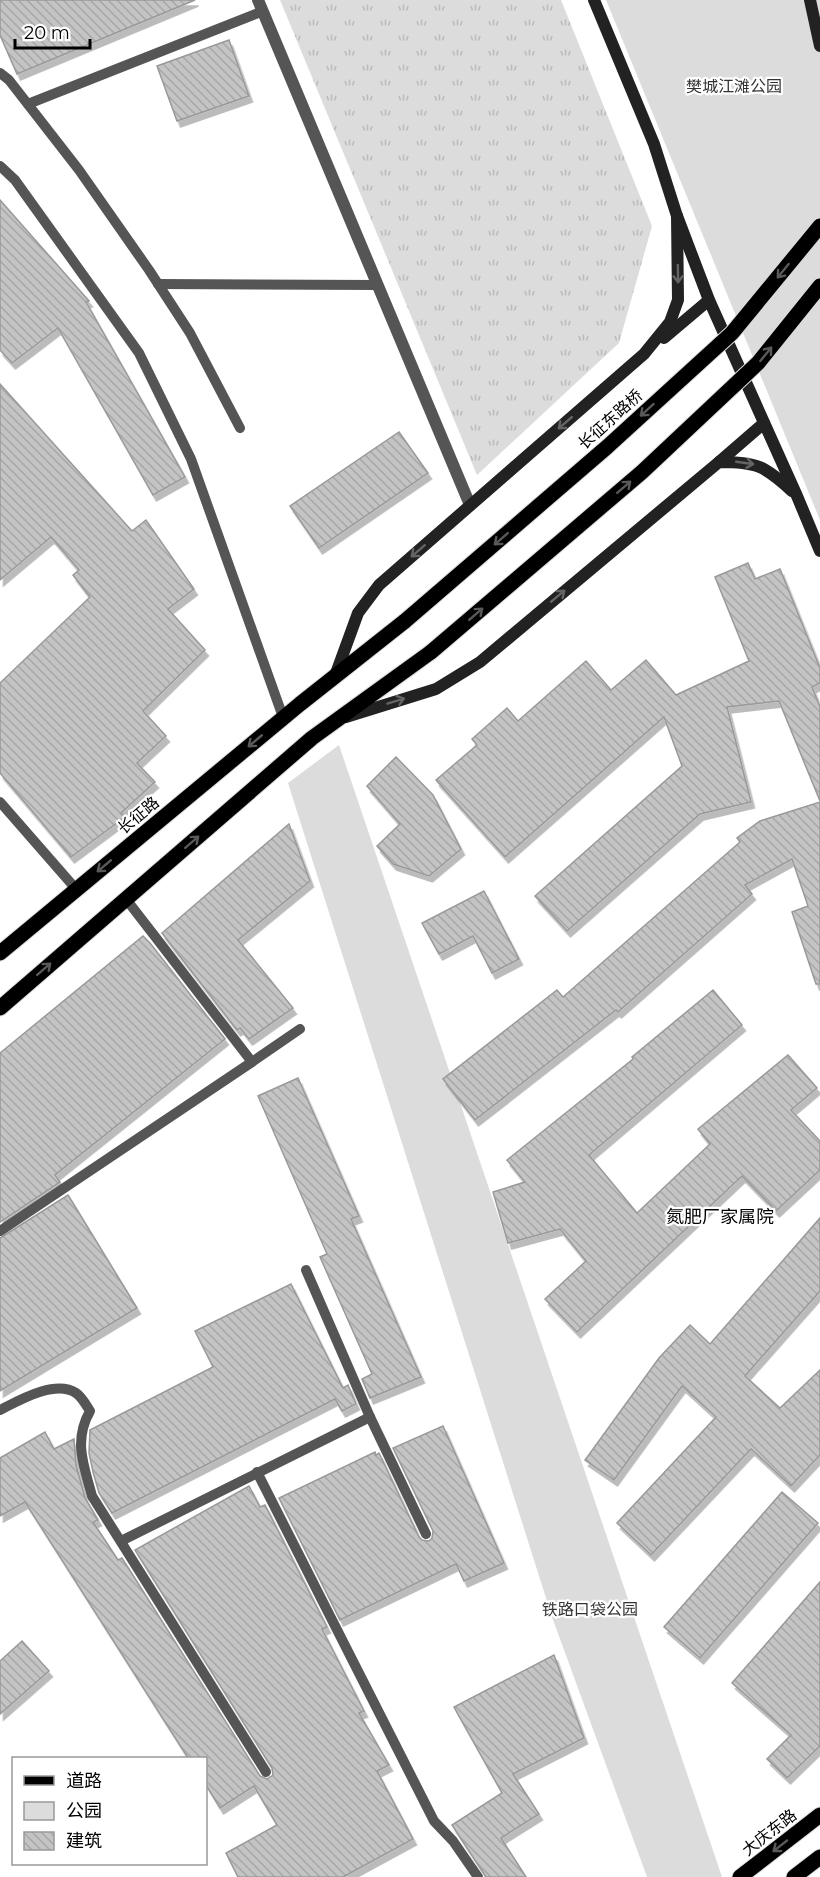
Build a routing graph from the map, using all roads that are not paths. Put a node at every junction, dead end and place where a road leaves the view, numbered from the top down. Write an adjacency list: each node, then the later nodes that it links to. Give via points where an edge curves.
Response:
1 (594, 0): 8 (street, via 654,144)
2 (810, 0): 4 (street)
3 (260, 5): 6 (lane); 11 (street)
4 (820, 46)
5 (0, 73): 6 (lane)
6 (28, 104): 10 (lane)
7 (0, 166): 22 (lane, via 15,180 139,353 191,459)
8 (677, 216): 13 (street); 14 (street, one-way to 14, via 678,300 669,322)
9 (820, 226): 21 (main road, 长征东路桥, one-way to 21, bridge, via 732,333 607,447 405,621)
10 (158, 284): 11 (lane); 16 (lane, via 190,333)
11 (378, 285): 19 (street)
12 (820, 286): 23 (main road, one-way to 12, bridge, via 431,652 642,472 759,363)
13 (709, 300): 14 (street); 15 (street)
14 (644, 354): 19 (street, one-way to 19)
15 (764, 423): 17 (street); 18 (street)
16 (240, 428)
17 (719, 462): 18 (street, one-way to 18, via 751,462 775,475); 23 (street, one-way to 17, via 436,689 480,662)
18 (797, 496): 20 (street)
19 (470, 505): 21 (street, one-way to 21, via 379,585 358,613)
20 (820, 551)
21 (335, 676): 22 (main road, 长征路)
22 (284, 717): 25 (main road, 长征路, one-way to 25)
23 (340, 718): 26 (main road, one-way to 23)
24 (0, 802): 25 (lane)
25 (76, 890): 27 (main road, 长征路)
26 (126, 899): 28 (main road, one-way to 26); 30 (lane)
27 (0, 953)
28 (0, 1008)
29 (300, 1029): 30 (lane)
30 (252, 1062): 31 (lane)
31 (0, 1231)
32 (306, 1270): 34 (lane)
33 (0, 1410): 37 (lane, via 36,1392 62,1389 75,1392 85,1402 90,1412 83,1423 80,1448 92,1497)
34 (370, 1417): 35 (lane); 36 (lane)
35 (258, 1472): 37 (lane); 41 (lane, via 434,1821)
36 (426, 1534)
37 (121, 1541): 38 (lane)
38 (266, 1772)
39 (820, 1815): 42 (main road, 大庆东路, one-way to 42)
40 (820, 1857): 43 (main road)
41 (478, 1877)
42 (740, 1877)
43 (794, 1877)

